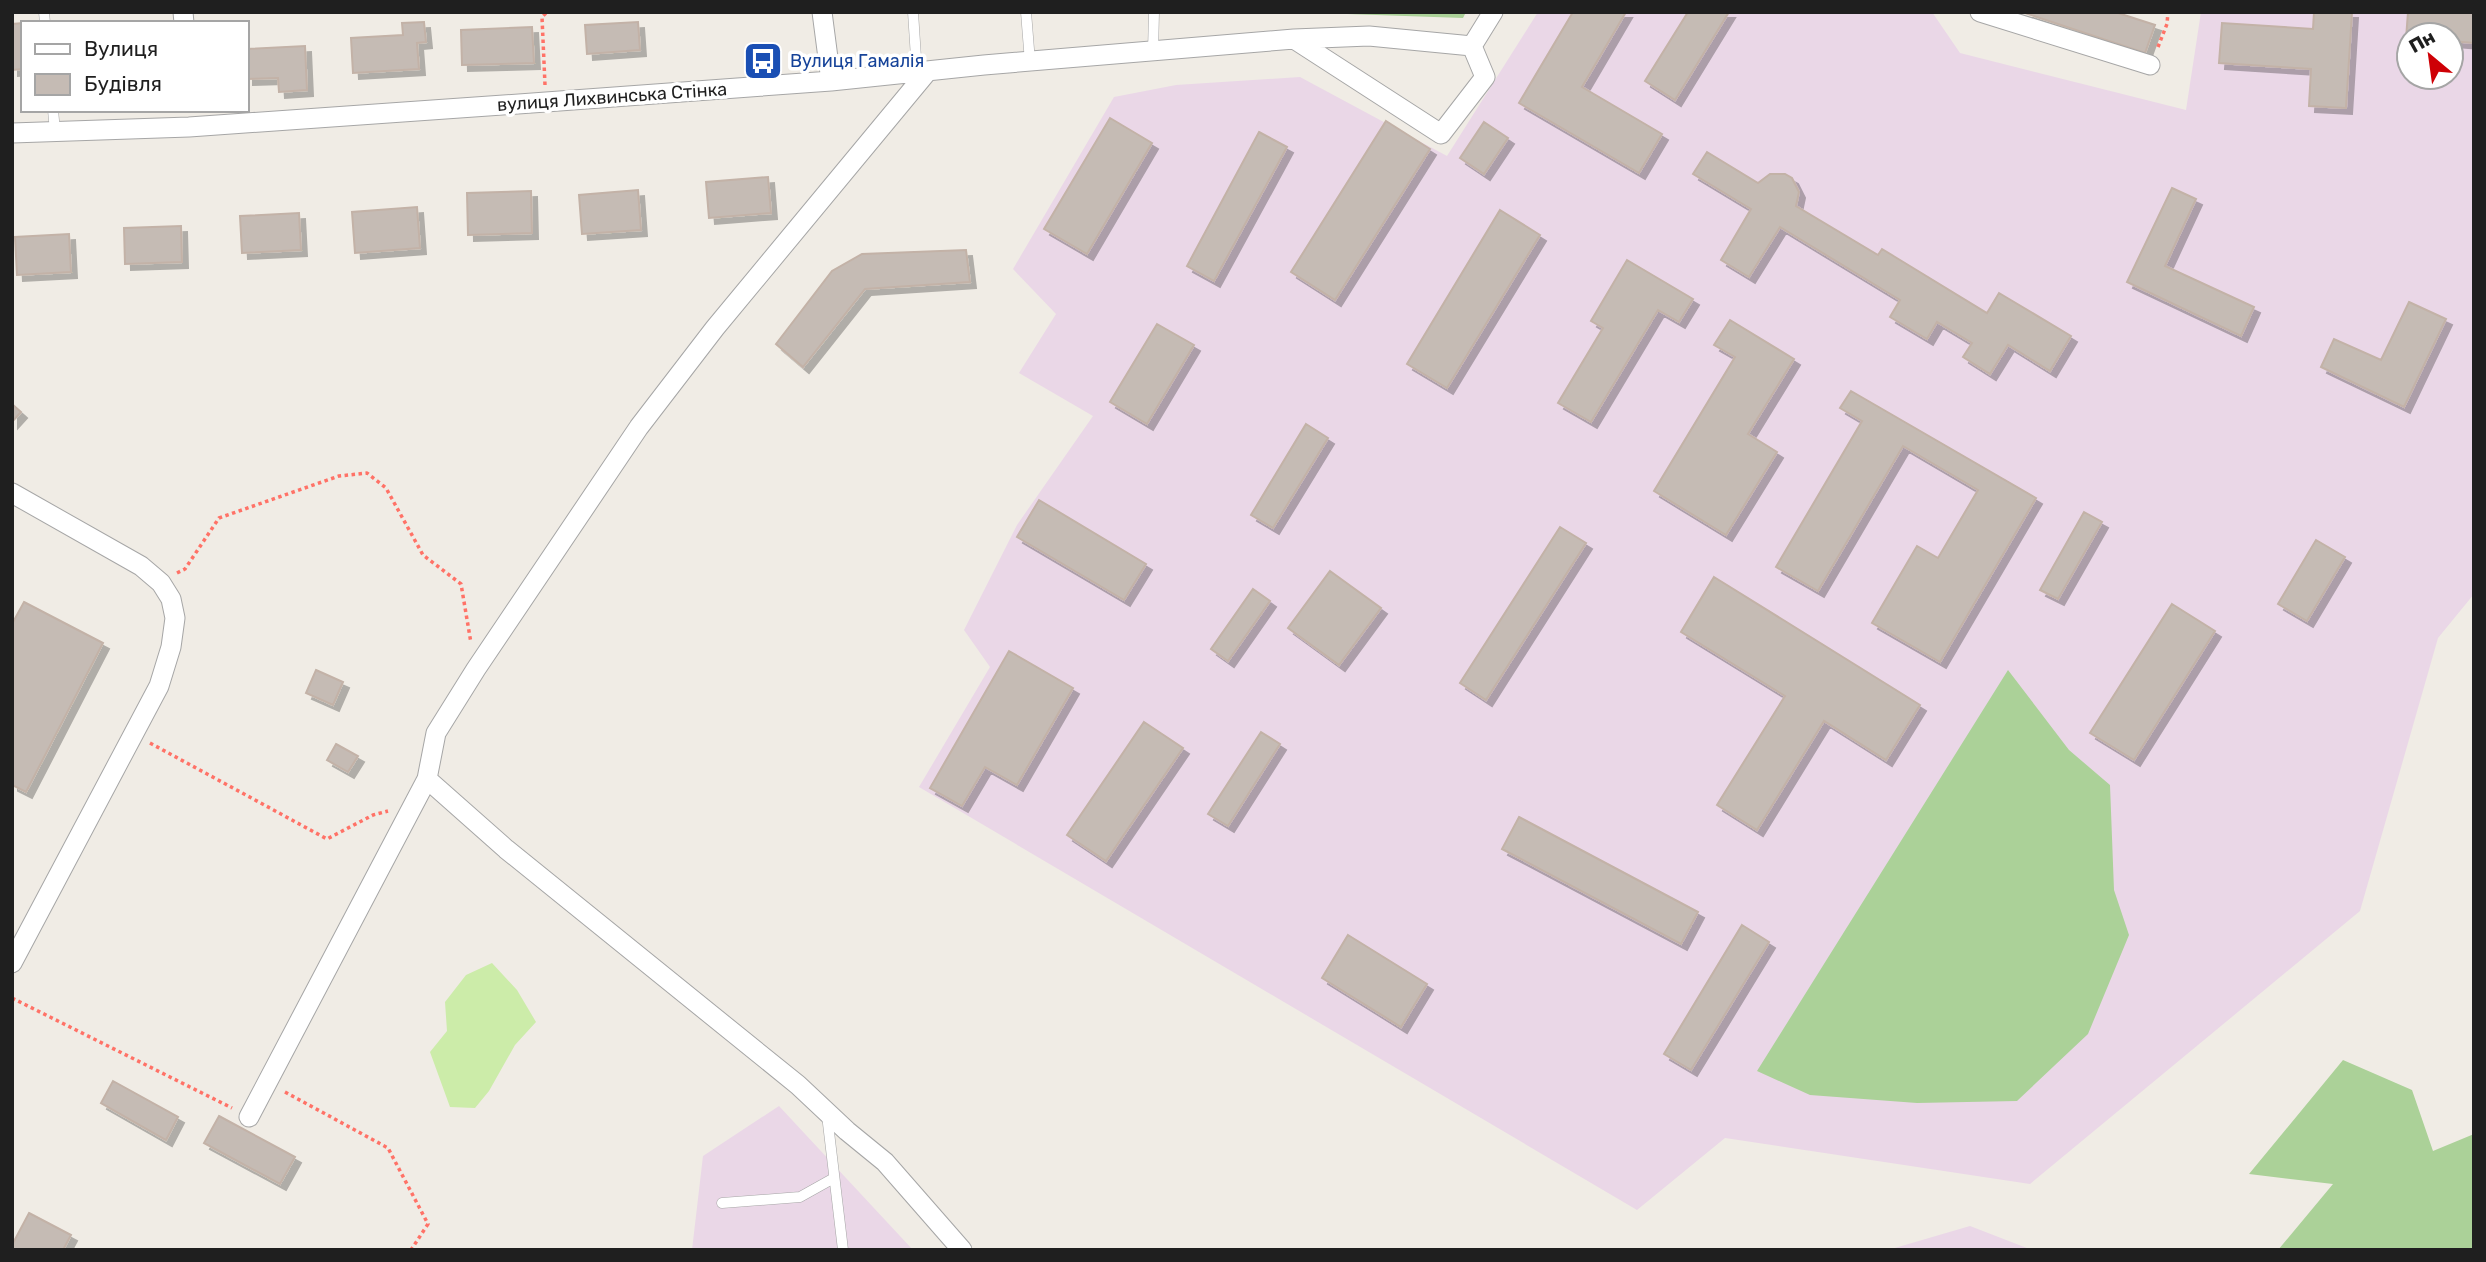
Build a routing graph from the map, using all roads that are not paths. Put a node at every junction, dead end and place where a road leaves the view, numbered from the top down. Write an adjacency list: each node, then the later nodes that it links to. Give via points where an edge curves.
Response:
1 (822, 12): 13 (street)
2 (913, 12): 12 (lane)
3 (1026, 12): 10 (lane)
4 (1154, 12): 9 (lane)
5 (1493, 12): 8 (street)
6 (1980, 12): 11 (street)
7 (1294, 39): 8 (street, вулиця Лихвинська Стінка, via 1369,36); 8 (street, via 1441,134 1485,77); 9 (street, вулиця Лихвинська Стінка)
8 (1472, 46)
9 (1153, 52): 10 (street, вулиця Лихвинська Стінка)
10 (1030, 63): 12 (street, вулиця Лихвинська Стінка)
11 (2150, 65)
12 (922, 73): 13 (street, вулиця Лихвинська Стінка); 19 (street, via 639,427 436,733)
13 (831, 81): 15 (street, вулиця Лихвинська Стінка, via 546,102)
14 (53, 112): 16 (lane)
15 (188, 118): 16 (street, вулиця Лихвинська Стінка)
16 (55, 131): 17 (street, вулиця Лихвинська Стінка)
17 (12, 133)
18 (12, 493): 20 (street, via 141,566 161,583 175,618 159,686)
19 (427, 779): 21 (street); 22 (street)
20 (12, 963)
21 (827, 1112): 23 (lane); 26 (street, via 885,1162)
22 (249, 1117)
23 (834, 1178): 24 (lane, via 800,1197); 25 (lane)
24 (722, 1203)
25 (843, 1250)
26 (962, 1250)

